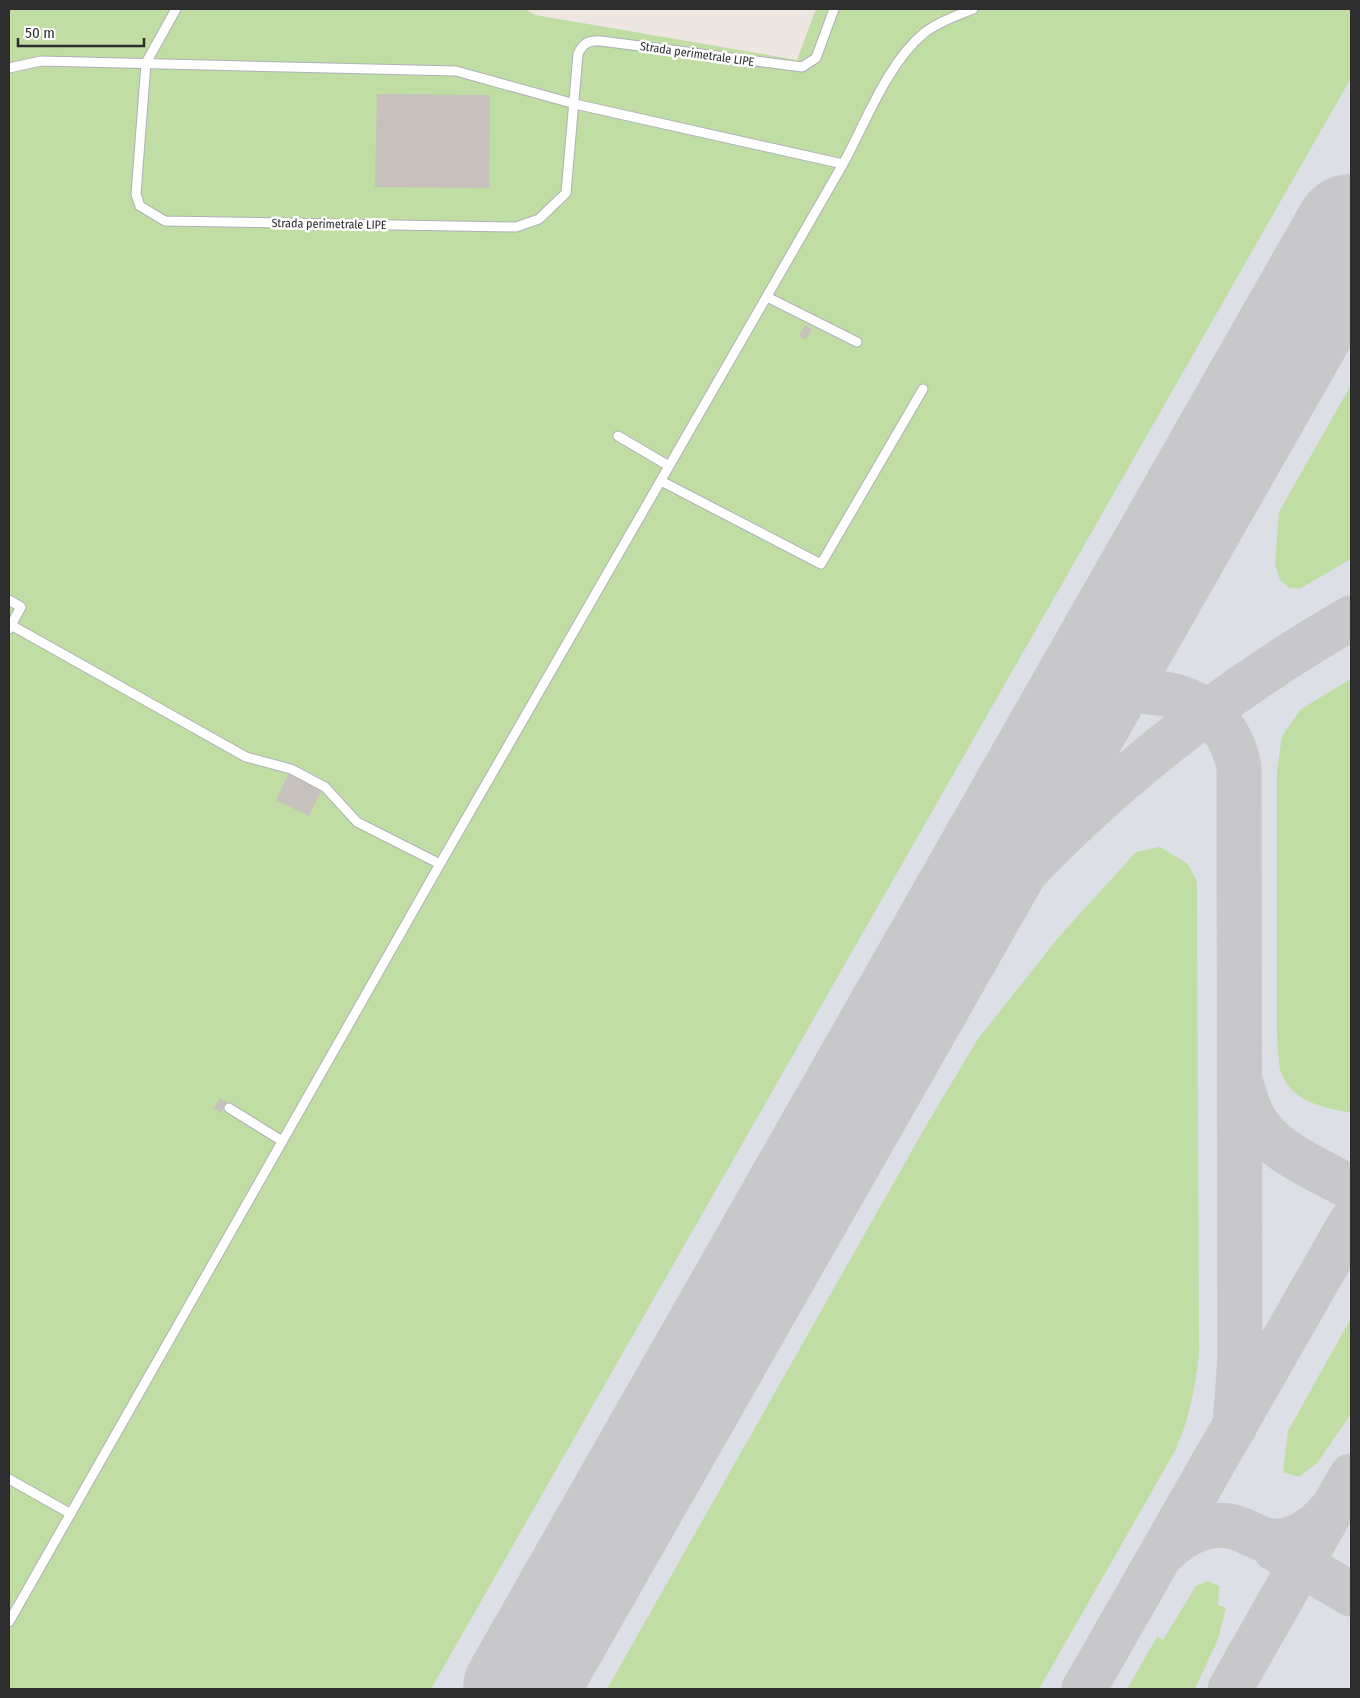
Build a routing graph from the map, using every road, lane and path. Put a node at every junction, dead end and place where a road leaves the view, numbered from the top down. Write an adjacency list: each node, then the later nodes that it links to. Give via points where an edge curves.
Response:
1 (176, 9): 4 (lane, Strada perimetrale LIPE)
2 (834, 9): 6 (lane, Strada perimetrale LIPE, via 816,58 802,67 592,40 578,54)
3 (972, 9): 7 (lane, via 925,32 903,55)
4 (146, 63): 5 (lane, via 41,61); 6 (lane, via 456,71); 6 (lane, Strada perimetrale LIPE, via 136,194 140,206 165,221 516,227 539,219 566,193)
5 (9, 68)
6 (575, 104): 7 (lane)
7 (843, 164): 8 (lane)
8 (767, 297): 9 (lane); 12 (lane)
9 (857, 342)
10 (922, 389): 13 (lane, via 821,564)
11 (618, 436): 12 (lane)
12 (669, 466): 13 (lane)
13 (660, 481): 16 (lane)
14 (9, 600): 15 (lane, via 21,606)
15 (10, 627): 16 (lane, via 246,757 291,769 325,787 357,822)
16 (440, 864): 18 (lane)
17 (229, 1108): 18 (lane)
18 (282, 1141): 20 (lane)
19 (9, 1479): 20 (lane)
20 (71, 1514): 21 (lane)
21 (9, 1622)

